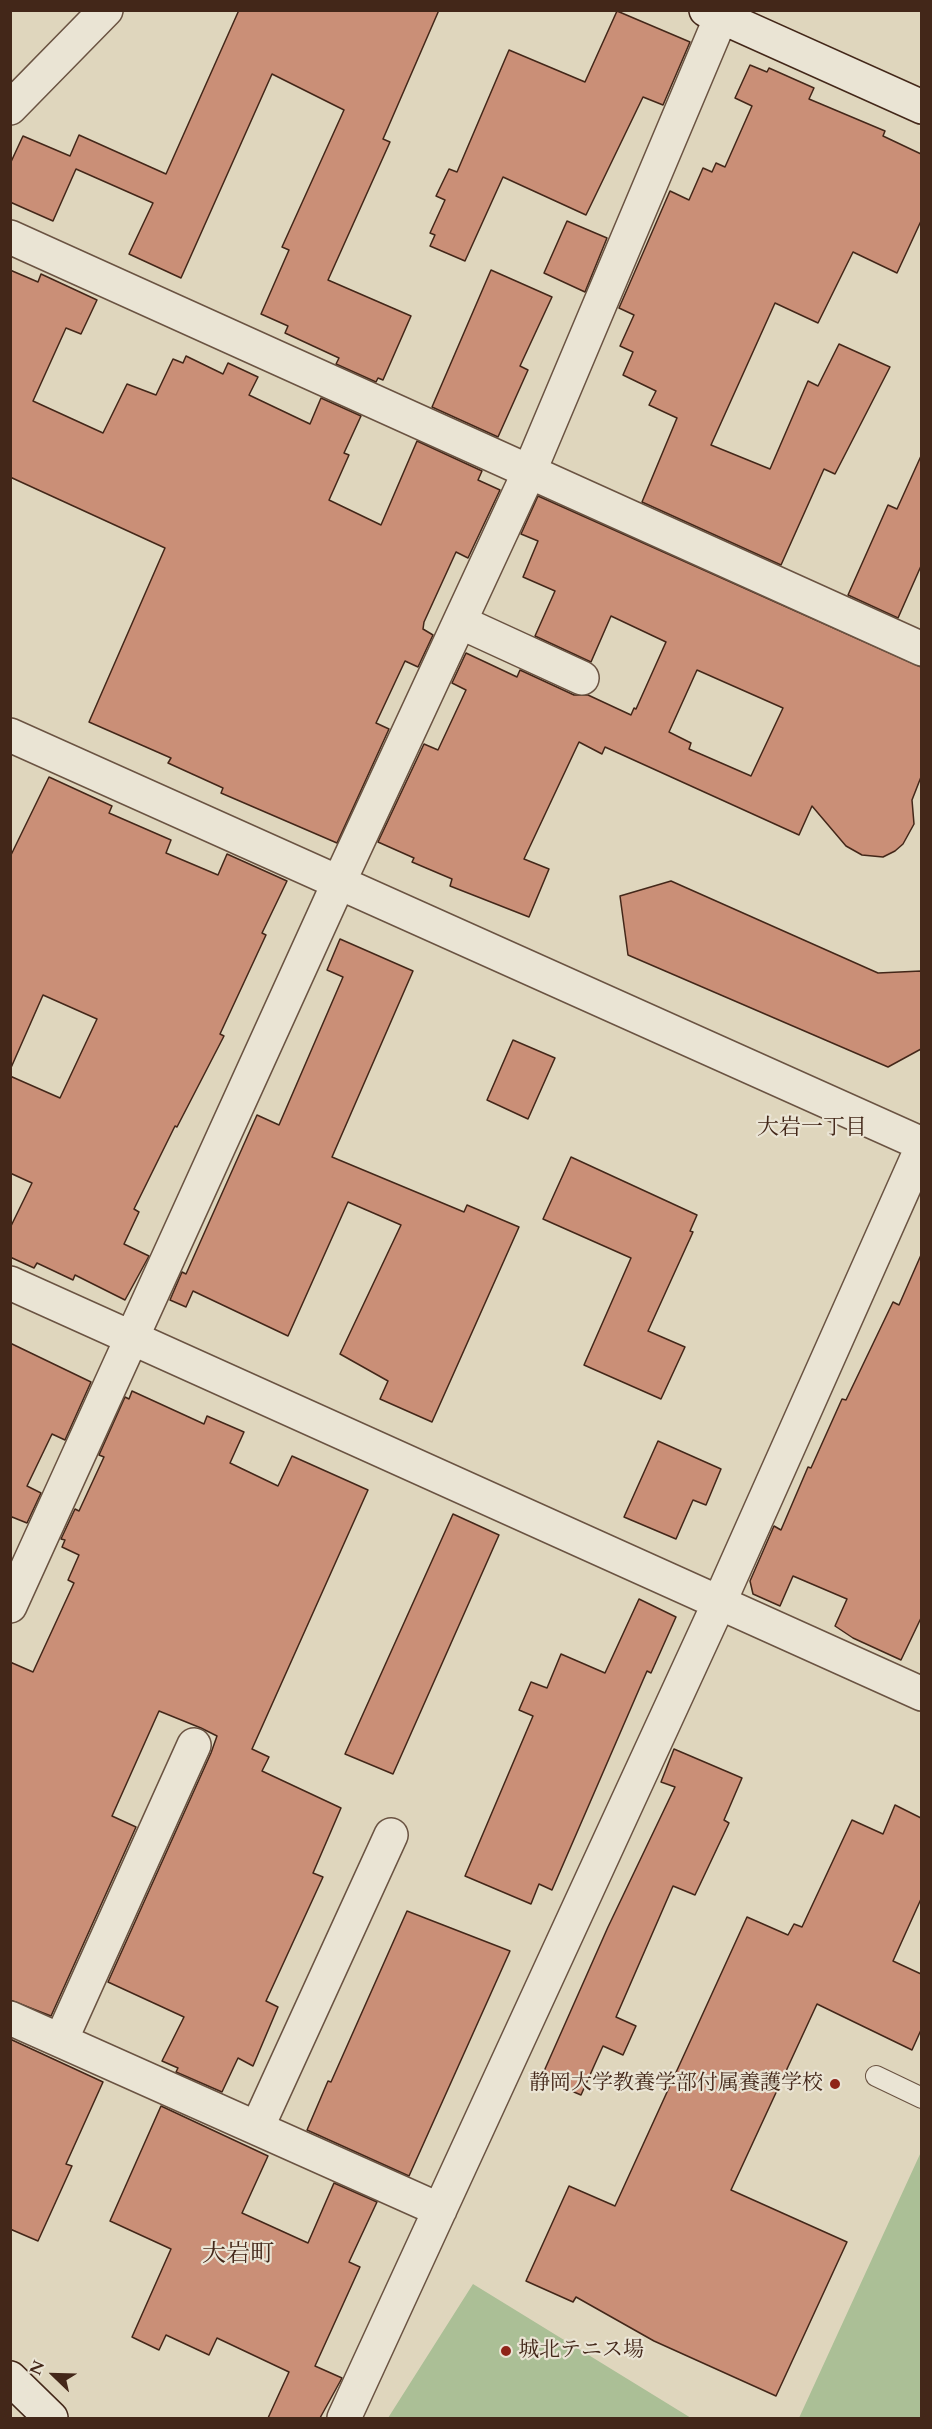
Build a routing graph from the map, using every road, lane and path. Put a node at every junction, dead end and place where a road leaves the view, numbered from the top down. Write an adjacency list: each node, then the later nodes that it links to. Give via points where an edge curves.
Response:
1 (106, 10): 4 (street)
2 (714, 14): 3 (street); 6 (street)
3 (921, 107)
4 (10, 108)
5 (10, 237): 6 (street)
6 (530, 470): 7 (street); 8 (street)
7 (460, 622): 9 (street); 11 (street)
8 (921, 649)
9 (582, 678)
10 (10, 735): 11 (street)
11 (339, 882): 12 (street); 14 (street)
12 (921, 1146): 15 (street)
13 (10, 1282): 14 (street)
14 (133, 1337): 15 (street); 16 (street)
15 (719, 1603): 17 (street); 25 (street)
16 (10, 1606)
17 (921, 1694)
18 (194, 1745): 21 (street)
19 (391, 1835): 24 (street)
20 (10, 2018): 21 (street)
21 (61, 2040): 24 (street)
22 (876, 2076): 23 (lane)
23 (921, 2098)
24 (257, 2128): 25 (street)
25 (440, 2210): 28 (street)
26 (10, 2378): 27 (street)
27 (51, 2418)
28 (344, 2418)

